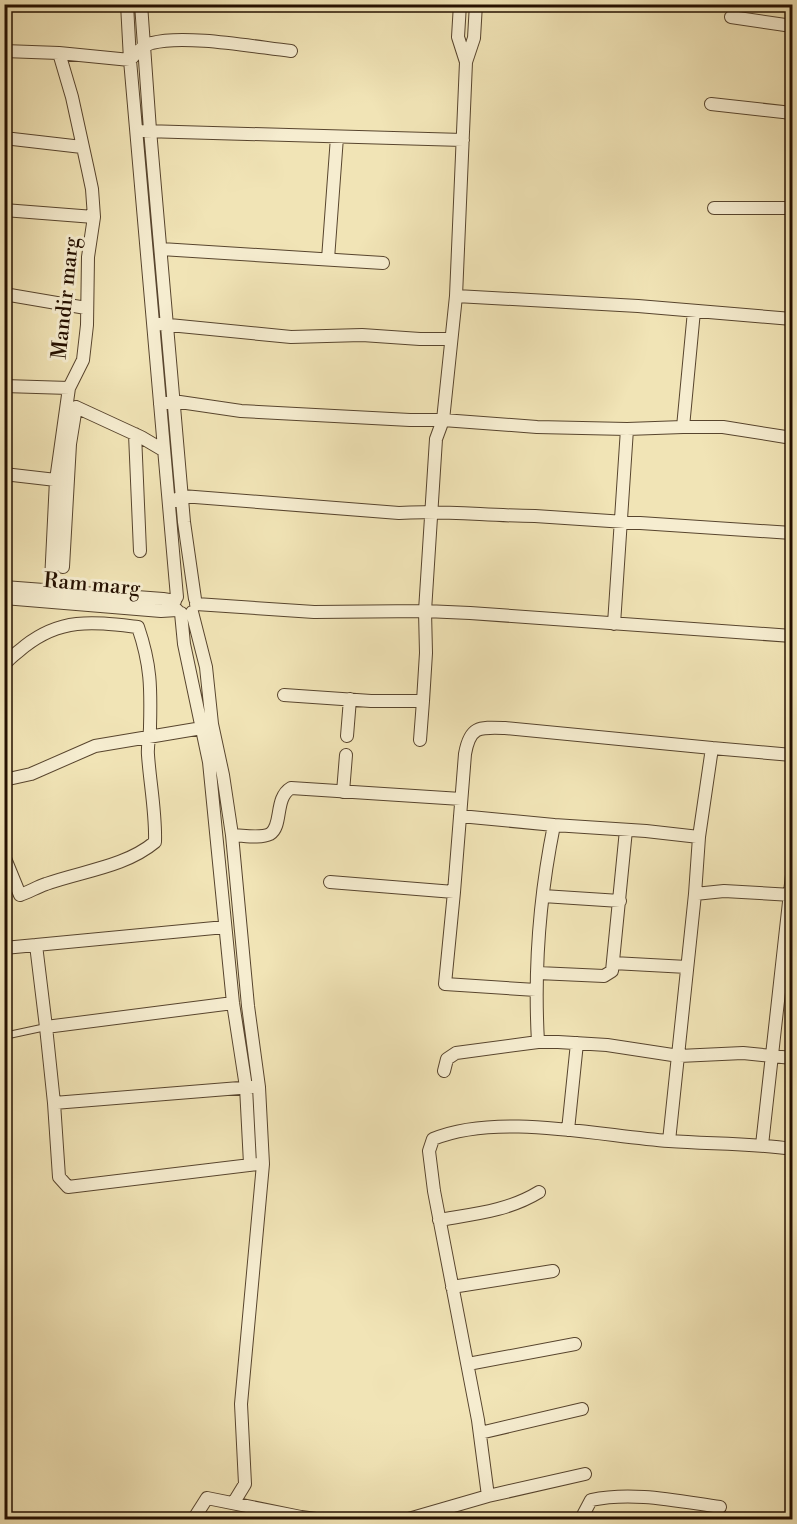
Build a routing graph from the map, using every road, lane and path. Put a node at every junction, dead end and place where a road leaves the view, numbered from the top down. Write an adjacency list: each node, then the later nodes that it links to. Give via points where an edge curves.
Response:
1 (127, 4): 11 (street)
2 (141, 4): 7 (street)
3 (460, 4): 12 (street, via 458,37)
4 (476, 4): 12 (street, via 474,38)
5 (731, 17): 6 (street)
6 (792, 26)
7 (144, 46): 9 (street, via 184,40); 11 (street); 15 (street)
8 (4, 51): 10 (street)
9 (291, 51)
10 (59, 53): 11 (street); 19 (street, Mandir marg)
11 (130, 60): 15 (street)
12 (466, 62): 18 (street)
13 (711, 104): 14 (street)
14 (792, 113)
15 (144, 131): 16 (street); 24 (street); 33 (street)
16 (337, 137): 18 (street); 25 (street)
17 (4, 138): 19 (street)
18 (464, 140): 28 (street)
19 (82, 147): 23 (street, Mandir marg, via 92,189)
20 (714, 208): 21 (street)
21 (792, 208)
22 (4, 210): 23 (street)
23 (93, 217): 29 (street, Mandir marg)
24 (161, 249): 25 (street); 32 (street)
25 (328, 259): 26 (street)
26 (383, 263)
27 (4, 294): 29 (street)
28 (456, 296): 30 (street); 34 (street)
29 (86, 308): 36 (street, Mandir marg, via 83,360)
30 (694, 310): 31 (street); 40 (street)
31 (792, 319)
32 (167, 324): 33 (street); 34 (street, via 291,337); 37 (street)
33 (153, 325): 38 (street)
34 (451, 339): 39 (street)
35 (4, 386): 36 (street)
36 (69, 388): 46 (street, Mandir marg)
37 (174, 401): 38 (street); 39 (street, via 241,411); 47 (street)
38 (160, 404): 44 (street)
39 (443, 420): 41 (street); 49 (street, via 436,439)
40 (683, 427): 41 (street); 43 (street, via 723,428)
41 (627, 429): 50 (street)
42 (135, 434): 44 (street); 52 (street); 53 (street, via 76,407)
43 (792, 438)
44 (163, 450): 48 (street)
45 (4, 474): 46 (street)
46 (56, 480): 55 (street, Mandir marg)
47 (182, 496): 48 (street); 49 (street, via 399,513); 57 (street, via 189,561)
48 (170, 503): 57 (street)
49 (432, 511): 50 (street); 58 (street)
50 (620, 522): 51 (street); 59 (street)
51 (792, 533)
52 (140, 551)
53 (63, 567)
54 (4, 586): 55 (street)
55 (50, 596): 56 (street, Ram marg); 57 (street, Ram marg, via 161,610)
56 (4, 598)
57 (185, 605): 58 (street, Ram marg, via 314,612); 65 (street, via 184,644); 78 (street, via 206,668)
58 (425, 611): 59 (street, Ram marg); 64 (street)
59 (614, 624): 60 (street, Ram marg)
60 (792, 636)
61 (4, 664): 67 (street, via 34,639 60,626 98,622 138,627 151,681)
62 (284, 695): 63 (street)
63 (350, 699): 64 (street); 66 (street)
64 (423, 701): 68 (street)
65 (202, 728): 67 (street); 88 (street, via 209,762)
66 (346, 736)
67 (150, 737): 72 (street, via 95,746 31,774); 80 (street, via 147,752 156,842 103,868 20,895)
68 (420, 740)
69 (712, 748): 71 (street); 74 (street, via 487,727 467,739); 79 (street)
70 (346, 755): 73 (street)
71 (792, 755)
72 (4, 780)
73 (343, 792): 74 (street); 78 (street, via 291,788 281,798 270,833)
74 (461, 799): 75 (street)
75 (460, 816): 76 (street); 83 (street)
76 (554, 825): 77 (street); 86 (street)
77 (626, 830): 79 (street); 87 (street)
78 (232, 835): 105 (street)
79 (699, 837): 84 (street)
80 (4, 856)
81 (792, 875): 85 (street)
82 (330, 882): 83 (street)
83 (454, 892): 94 (street, via 445,984)
84 (695, 894): 85 (street, via 724,891); 92 (street)
85 (791, 895): 100 (street)
86 (543, 896): 87 (street); 93 (street)
87 (620, 901): 91 (street)
88 (225, 927): 89 (street); 95 (street)
89 (36, 945): 90 (street); 96 (street)
90 (4, 948)
91 (613, 963): 92 (street); 93 (street, via 612,971 604,975)
92 (687, 967): 101 (street)
93 (538, 973): 94 (street)
94 (536, 990): 98 (street)
95 (233, 1003): 96 (street); 104 (street)
96 (46, 1028): 97 (lane); 106 (street)
97 (4, 1036)
98 (538, 1042): 99 (street); 103 (street, via 456,1053 447,1059)
99 (577, 1043): 101 (street); 107 (street)
100 (772, 1055): 101 (street); 102 (street); 109 (street)
101 (679, 1056): 108 (street)
102 (792, 1058)
103 (444, 1071)
104 (246, 1087): 105 (street); 106 (street); 111 (street)
105 (259, 1087): 111 (street)
106 (54, 1103): 111 (street, via 59,1177 68,1186)
107 (568, 1130): 108 (street); 113 (street, via 484,1128 433,1139 429,1151)
108 (669, 1141): 109 (street)
109 (762, 1145): 110 (street)
110 (792, 1149)
111 (256, 1164): 122 (street, via 241,1404 245,1484)
112 (539, 1192): 113 (street, via 504,1208)
113 (439, 1220): 115 (street)
114 (553, 1271): 115 (street)
115 (452, 1287): 117 (street)
116 (575, 1344): 117 (street)
117 (468, 1364): 119 (street)
118 (582, 1409): 119 (street)
119 (480, 1433): 121 (street)
120 (585, 1474): 121 (street)
121 (488, 1496): 126 (street)
122 (234, 1502): 124 (street, via 207,1498); 125 (street)
123 (720, 1508): 127 (street, via 651,1497 607,1497 591,1500)
124 (193, 1520)
125 (323, 1520)
126 (405, 1520)
127 (582, 1520)

